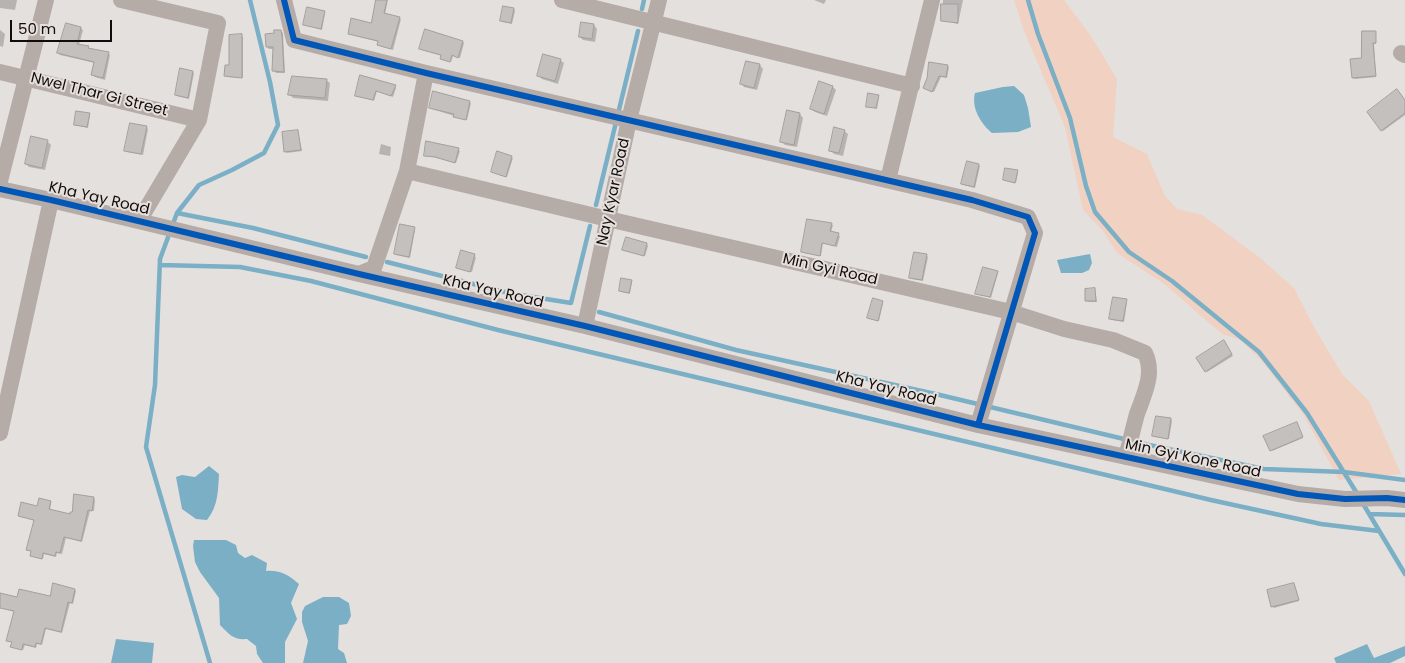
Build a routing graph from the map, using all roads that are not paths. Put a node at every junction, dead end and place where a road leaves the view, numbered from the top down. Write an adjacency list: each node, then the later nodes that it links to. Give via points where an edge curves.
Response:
1 (46, 0): 10 (street)
2 (121, 0): 12 (street, via 218,23)
3 (284, 0): 9 (street, via 294,40)
4 (562, 0): 7 (street)
5 (659, 0): 7 (street, Nay Kyar Road)
6 (932, 0): 11 (street)
7 (652, 23): 11 (street); 13 (street, Nay Kyar Road)
8 (0, 72): 10 (street, Nwel Thar Gi Street)
9 (426, 73): 13 (street); 14 (street)
10 (26, 78): 12 (street, Nwel Thar Gi Street); 16 (street)
11 (912, 86): 15 (street)
12 (199, 120): 20 (street)
13 (629, 120): 15 (street); 19 (street, Nay Kyar Road)
14 (407, 171): 19 (street, Min Gyi Road); 21 (street, via 374,268)
15 (888, 180): 22 (street, via 1028,217 1034,233)
16 (0, 181)
17 (0, 190): 18 (street, Kha Yay Road)
18 (51, 200): 20 (street, Kha Yay Road); 25 (street)
19 (608, 219): 22 (street, Min Gyi Road); 23 (street, Nay Kyar Road)
20 (146, 223): 21 (street, Kha Yay Road)
21 (360, 274): 23 (street, Kha Yay Road)
22 (1011, 312): 24 (street); 26 (street, Min Gyi Road, via 1113,340 1145,353 1150,363 1149,382)
23 (585, 326): 24 (street, Kha Yay Road)
24 (978, 425): 26 (street, Min Gyi Kone Road)
25 (0, 433)
26 (1126, 457): 27 (street, Min Gyi Kone Road, via 1298,494)
27 (1405, 500)

